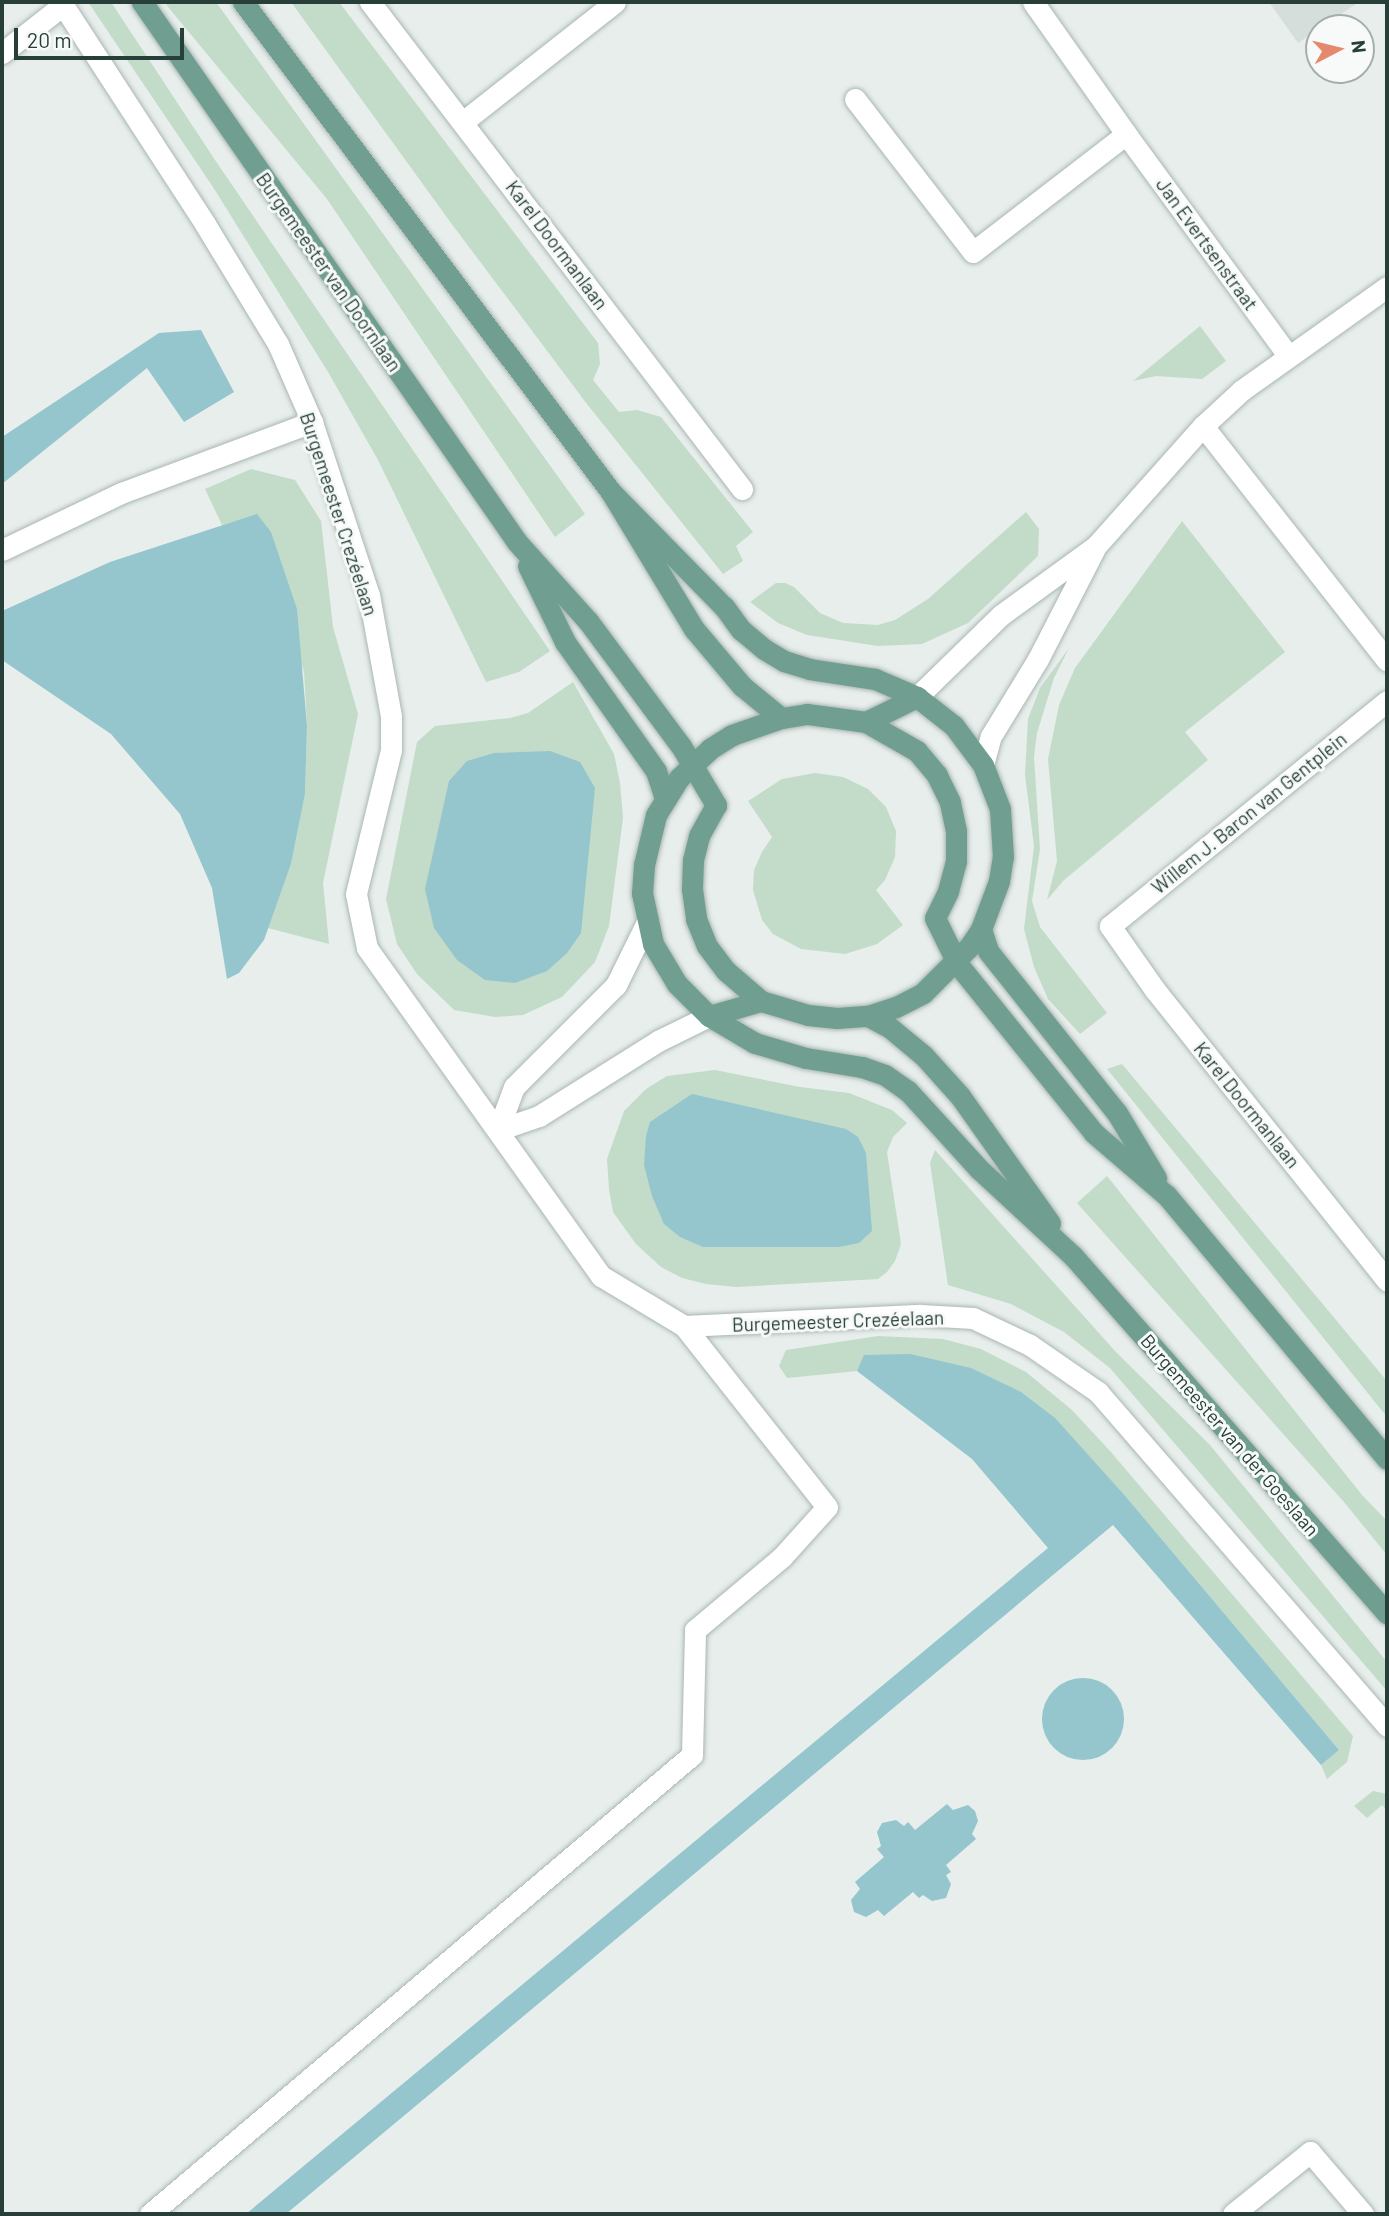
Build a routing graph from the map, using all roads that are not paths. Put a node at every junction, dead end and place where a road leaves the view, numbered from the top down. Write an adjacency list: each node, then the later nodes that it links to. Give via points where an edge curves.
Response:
1 (142, 2): 17 (main road, Burgemeester van Doornlaan)
2 (243, 2): 16 (main road)
3 (370, 2): 9 (street, Karel Doormanlaan)
4 (615, 2): 9 (street)
5 (1033, 2): 10 (street, Jan Evertsenstraat)
6 (62, 4): 7 (street); 13 (street, Burgemeester Crezéelaan, via 278,344)
7 (2, 53)
8 (855, 99): 10 (street, via 973,252)
9 (464, 121): 15 (street, Karel Doormanlaan)
10 (1126, 134): 12 (street, Jan Evertsenstraat)
11 (1387, 286): 12 (street)
12 (1288, 355): 14 (street)
13 (312, 422): 19 (street, via 121,493); 35 (street, Burgemeester Crezéelaan, via 369,595 391,716 391,750 356,894 367,948)
14 (1203, 426): 18 (street); 20 (street)
15 (742, 489)
16 (611, 492): 21 (main road, via 741,630 784,661 875,679); 23 (main road, via 694,628 742,686)
17 (517, 542): 26 (main road, Burgemeester van Doornlaan, via 588,621); 27 (main road, Burgemeester van Doornlaan, via 565,642 656,771)
18 (1096, 545): 21 (street, via 1001,615); 25 (street, via 1038,659 991,736)
19 (2, 550)
20 (1387, 661)
21 (916, 697): 24 (main road); 25 (main road, via 954,726)
22 (1387, 701): 29 (street, Willem J. Baron van Gentplein)
23 (780, 718): 24 (main road, Burgemeester van der Goeslaan, via 807,714); 26 (main road, Burgemeester van der Goeslaan, via 732,735)
24 (866, 723): 31 (main road, Burgemeester van der Goeslaan, via 917,751 937,775 950,802 956,861 935,918)
25 (983, 765): 30 (main road, via 1000,809 1003,857 993,904)
26 (692, 766): 27 (main road, Burgemeester van der Goeslaan); 32 (main road, Burgemeester van Doornlaan, via 716,805 693,859 696,919 707,946 726,971)
27 (665, 798): 28 (main road, Burgemeester van der Goeslaan, via 656,815 644,865)
28 (647, 922): 33 (main road, Burgemeester van der Goeslaan, via 664,965 684,993); 35 (street, via 616,985 514,1087)
29 (1110, 926): 38 (street, Karel Doormanlaan, via 1155,990)
30 (981, 929): 31 (main road); 36 (main road, via 988,951 1117,1113)
31 (957, 963): 34 (main road, via 923,993); 36 (main road, via 1094,1133)
32 (761, 1000): 33 (main road); 34 (main road, via 808,1015)
33 (709, 1016): 35 (street, via 658,1041 539,1116); 37 (main road, Burgemeester van der Goeslaan, via 780,1052 885,1075 908,1091 979,1169)
34 (868, 1016): 37 (main road, Burgemeester van der Goeslaan, via 924,1056 960,1096)
35 (498, 1130): 39 (street, Burgemeester Crezéelaan, via 601,1276)
36 (1166, 1195): 40 (main road)
37 (1073, 1256): 41 (main road, Burgemeester van der Goeslaan)
38 (1387, 1281)
39 (684, 1326): 42 (street, Burgemeester Crezéelaan, via 921,1315 973,1318 1030,1345 1098,1392); 43 (street, via 827,1507 782,1557 695,1630 692,1755)
40 (1387, 1459)
41 (1387, 1614)
42 (1387, 1726)
43 (150, 2214)
44 (1233, 2214): 45 (street, via 1310,2152)
45 (1363, 2214)

